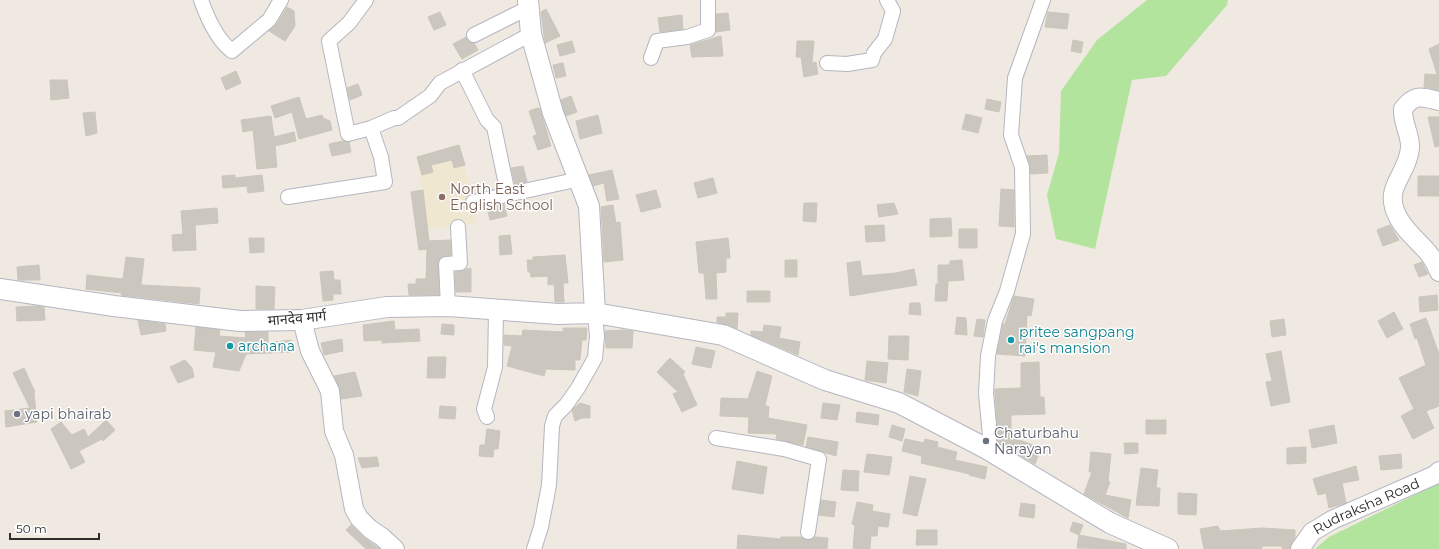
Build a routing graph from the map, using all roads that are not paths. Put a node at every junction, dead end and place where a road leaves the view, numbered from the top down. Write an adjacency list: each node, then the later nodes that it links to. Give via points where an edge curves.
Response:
1 (201, 0): 2 (street, via 206,15 222,42 232,51 269,20)
2 (281, 0)
3 (366, 0): 14 (street, via 349,23 329,41 348,134)
4 (708, 0): 10 (street, via 708,30 657,41)
5 (888, 0): 11 (street, via 893,11 886,39 874,53 872,60 847,64)
6 (1043, 0): 28 (street, via 1015,78 1011,135 1022,167 1023,234 1007,291 995,321 988,356 986,393 990,436)
7 (528, 4): 8 (main road); 9 (street)
8 (531, 34): 12 (street); 15 (main road, via 553,113)
9 (474, 35)
10 (651, 58)
11 (827, 63)
12 (462, 70): 14 (street, via 440,83 430,96 398,118); 16 (street, via 487,120 494,127)
13 (1439, 101): 20 (street, via 1421,96 1414,98 1403,109 1410,147 1406,168 1392,194 1394,209 1399,219 1406,230 1427,249)
14 (370, 128): 17 (street, via 381,157 385,182)
15 (580, 179): 16 (street); 24 (main road, via 589,206)
16 (508, 194): 18 (street)
17 (288, 197)
18 (474, 202)
19 (458, 227): 22 (street, via 460,263 446,264)
20 (1439, 272)
21 (0, 289): 25 (main road, मानदेव मार्ग, via 240,321)
22 (448, 306): 23 (main road, मानदेव मार्ग); 25 (main road, मानदेव मार्ग, via 387,307)
23 (496, 310): 24 (main road, मानदेव मार्ग, via 558,314); 26 (street, via 495,367 484,409)
24 (595, 313): 28 (main road, मानदेव मार्ग, via 723,335 825,380 899,403); 32 (street, via 595,358 578,388 555,416 552,426 549,485)
25 (302, 320): 31 (street, via 310,351 330,391 334,431 344,455 354,509 359,518)
26 (487, 417)
27 (716, 438): 30 (street, via 819,459)
28 (987, 450): 33 (main road, मानदेव मार्ग, via 1110,523)
29 (1439, 471): 34 (street, Rudraksha Road, via 1332,520 1312,532)
30 (808, 532)
31 (394, 549)
32 (534, 549)
33 (1168, 549)
34 (1300, 549)

